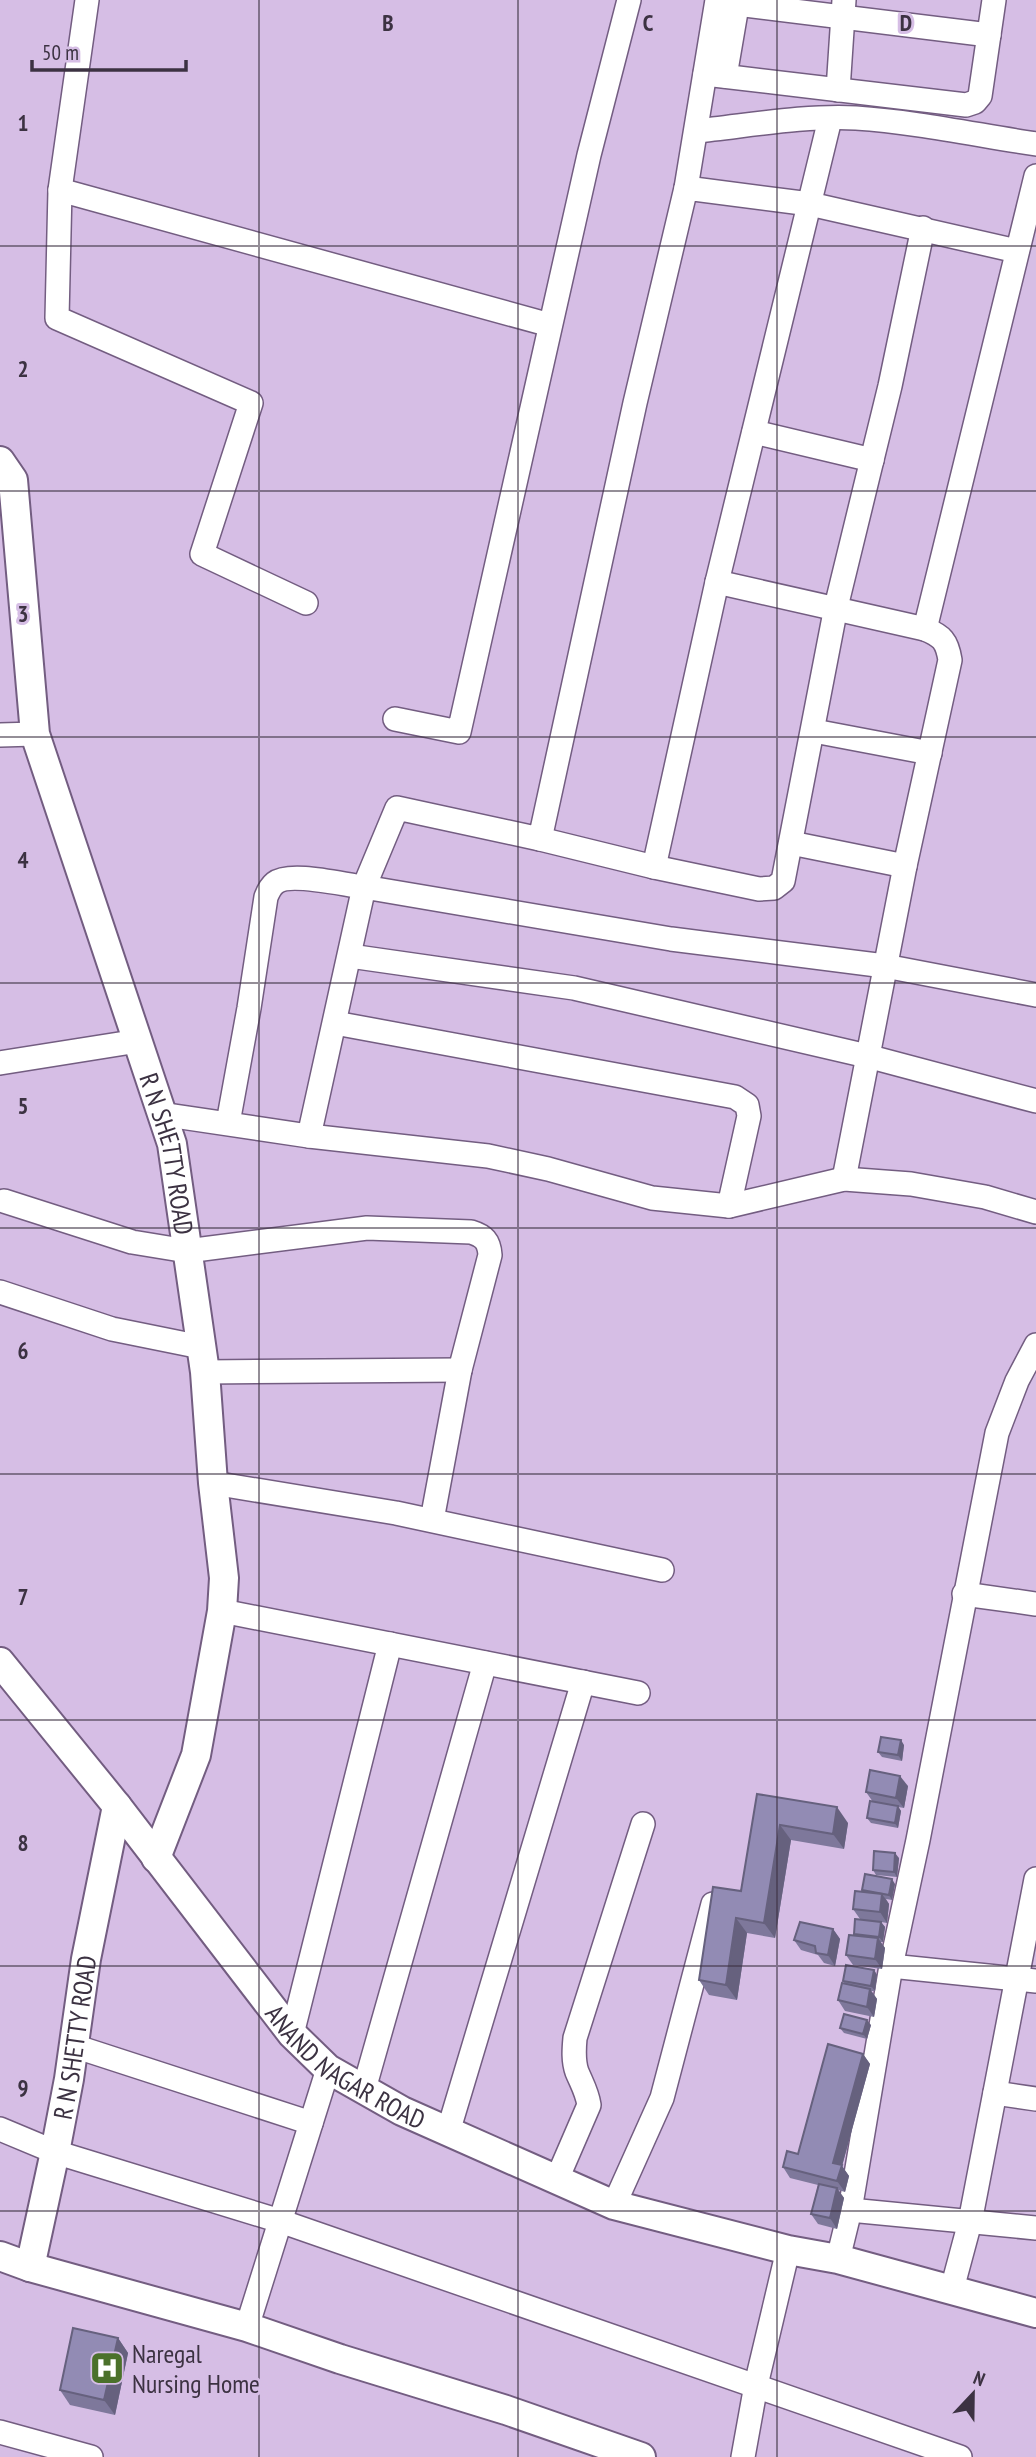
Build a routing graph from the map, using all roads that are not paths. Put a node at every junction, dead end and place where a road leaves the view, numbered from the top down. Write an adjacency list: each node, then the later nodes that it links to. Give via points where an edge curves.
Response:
1 (87, 0): 14 (street)
2 (629, 0): 18 (street)
3 (994, 0): 6 (street)
4 (731, 1): 5 (street); 7 (street)
5 (843, 9): 6 (street); 8 (street)
6 (989, 35): 8 (street, via 980,96 975,102 966,105)
7 (715, 75): 8 (street); 10 (street)
8 (838, 90)
9 (830, 118): 10 (street); 11 (street); 15 (street)
10 (695, 131): 13 (street)
11 (1036, 144)
12 (1036, 176): 17 (street)
13 (686, 188): 15 (street); 31 (street)
14 (60, 190): 18 (street); 23 (street, via 57,318 251,404 202,554)
15 (810, 204): 16 (street); 19 (street)
16 (923, 228): 17 (street); 20 (street)
17 (1017, 251): 25 (street)
18 (550, 325): 26 (street, via 459,732)
19 (754, 432): 20 (street); 22 (street)
20 (872, 460): 24 (street)
21 (0, 461): 28 (street, R N SHETTY ROAD, via 13,480)
22 (717, 582): 24 (street); 34 (street)
23 (306, 603)
24 (836, 607): 25 (street); 27 (street)
25 (925, 629): 30 (street, via 948,644 950,660)
26 (395, 719)
27 (814, 731): 30 (street); 32 (street)
28 (35, 734): 29 (street); 40 (street, R N SHETTY ROAD)
29 (0, 735)
30 (930, 752): 33 (street)
31 (540, 839): 34 (street); 35 (street, via 397,808)
32 (791, 843): 33 (street); 34 (street, via 783,881 774,888 759,889)
33 (905, 866): 37 (street)
34 (654, 867)
35 (364, 887): 36 (street); 37 (street, via 671,939); 45 (street, via 293,878 269,889)
36 (350, 956): 39 (street); 41 (street, via 574,988)
37 (885, 966): 38 (street); 41 (street)
38 (1035, 991)
39 (335, 1023): 46 (street); 49 (street, via 735,1097 747,1105 749,1116)
40 (138, 1041): 42 (street); 44 (street, R N SHETTY ROAD)
41 (867, 1056): 43 (street); 47 (street)
42 (1, 1060)
43 (1036, 1101)
44 (161, 1114): 45 (street); 51 (street, R N SHETTY ROAD, via 172,1144)
45 (228, 1124): 46 (street)
46 (309, 1136): 49 (street, via 488,1156 652,1198)
47 (844, 1179): 49 (street); 50 (street, via 985,1197)
48 (4, 1202): 51 (street, via 132,1242)
49 (729, 1206)
50 (1036, 1212)
51 (187, 1251): 54 (street, R N SHETTY ROAD); 55 (street, via 367,1228 471,1231 483,1236 490,1255)
52 (0, 1292): 54 (street)
53 (1036, 1345): 59 (street, via 997,1433)
54 (203, 1359): 55 (street); 56 (street, R N SHETTY ROAD)
55 (460, 1370): 57 (street)
56 (213, 1483): 57 (street); 61 (street, R N SHETTY ROAD, via 224,1578)
57 (432, 1520): 58 (street)
58 (662, 1570)
59 (964, 1594): 60 (street); 73 (street)
60 (1036, 1604)
61 (222, 1611): 62 (street); 69 (street, R N SHETTY ROAD, via 196,1755)
62 (390, 1644): 64 (street); 75 (street)
63 (0, 1662): 67 (street, ANAND NAGAR ROAD)
64 (485, 1663): 65 (street); 78 (street)
65 (583, 1682): 66 (street); 83 (street)
66 (638, 1693)
67 (117, 1807): 69 (street, ANAND NAGAR ROAD); 76 (street, R N SHETTY ROAD, via 86,1959)
68 (643, 1824): 85 (street, via 575,2038 576,2070 589,2105)
69 (156, 1858): 75 (street, ANAND NAGAR ROAD)
70 (1036, 1880): 72 (street)
71 (713, 1903): 86 (street, via 662,2098)
72 (1033, 1914): 74 (street)
73 (891, 1966): 74 (street); 87 (street)
74 (1027, 1980): 79 (street)
75 (292, 2034): 77 (street, ANAND NAGAR ROAD)
76 (74, 2046): 81 (street); 84 (street, R N SHETTY ROAD)
77 (328, 2069): 78 (street, ANAND NAGAR ROAD); 81 (street)
78 (363, 2089): 83 (street, ANAND NAGAR ROAD)
79 (995, 2093): 80 (street); 89 (street)
80 (1036, 2099)
81 (311, 2123): 88 (street)
82 (0, 2129): 84 (street)
83 (448, 2132): 85 (street, ANAND NAGAR ROAD)
84 (55, 2152): 88 (street); 94 (street, R N SHETTY ROAD)
85 (557, 2179): 86 (street, ANAND NAGAR ROAD)
86 (614, 2205): 91 (street, ANAND NAGAR ROAD)
87 (850, 2210): 89 (street); 93 (street)
88 (280, 2221): 97 (street); 98 (street)
89 (970, 2221): 90 (street); 95 (street)
90 (1036, 2228)
91 (788, 2250): 93 (street, ANAND NAGAR ROAD); 98 (street)
92 (0, 2256): 94 (street)
93 (838, 2259): 95 (street, ANAND NAGAR ROAD)
94 (30, 2267): 97 (street)
95 (952, 2289): 96 (street, ANAND NAGAR ROAD)
96 (1036, 2313)
97 (247, 2327): 101 (street)
98 (756, 2385): 102 (street); 103 (street)
99 (0, 2432): 100 (street)
100 (92, 2457)
101 (641, 2457)
102 (743, 2457)
103 (960, 2457)

